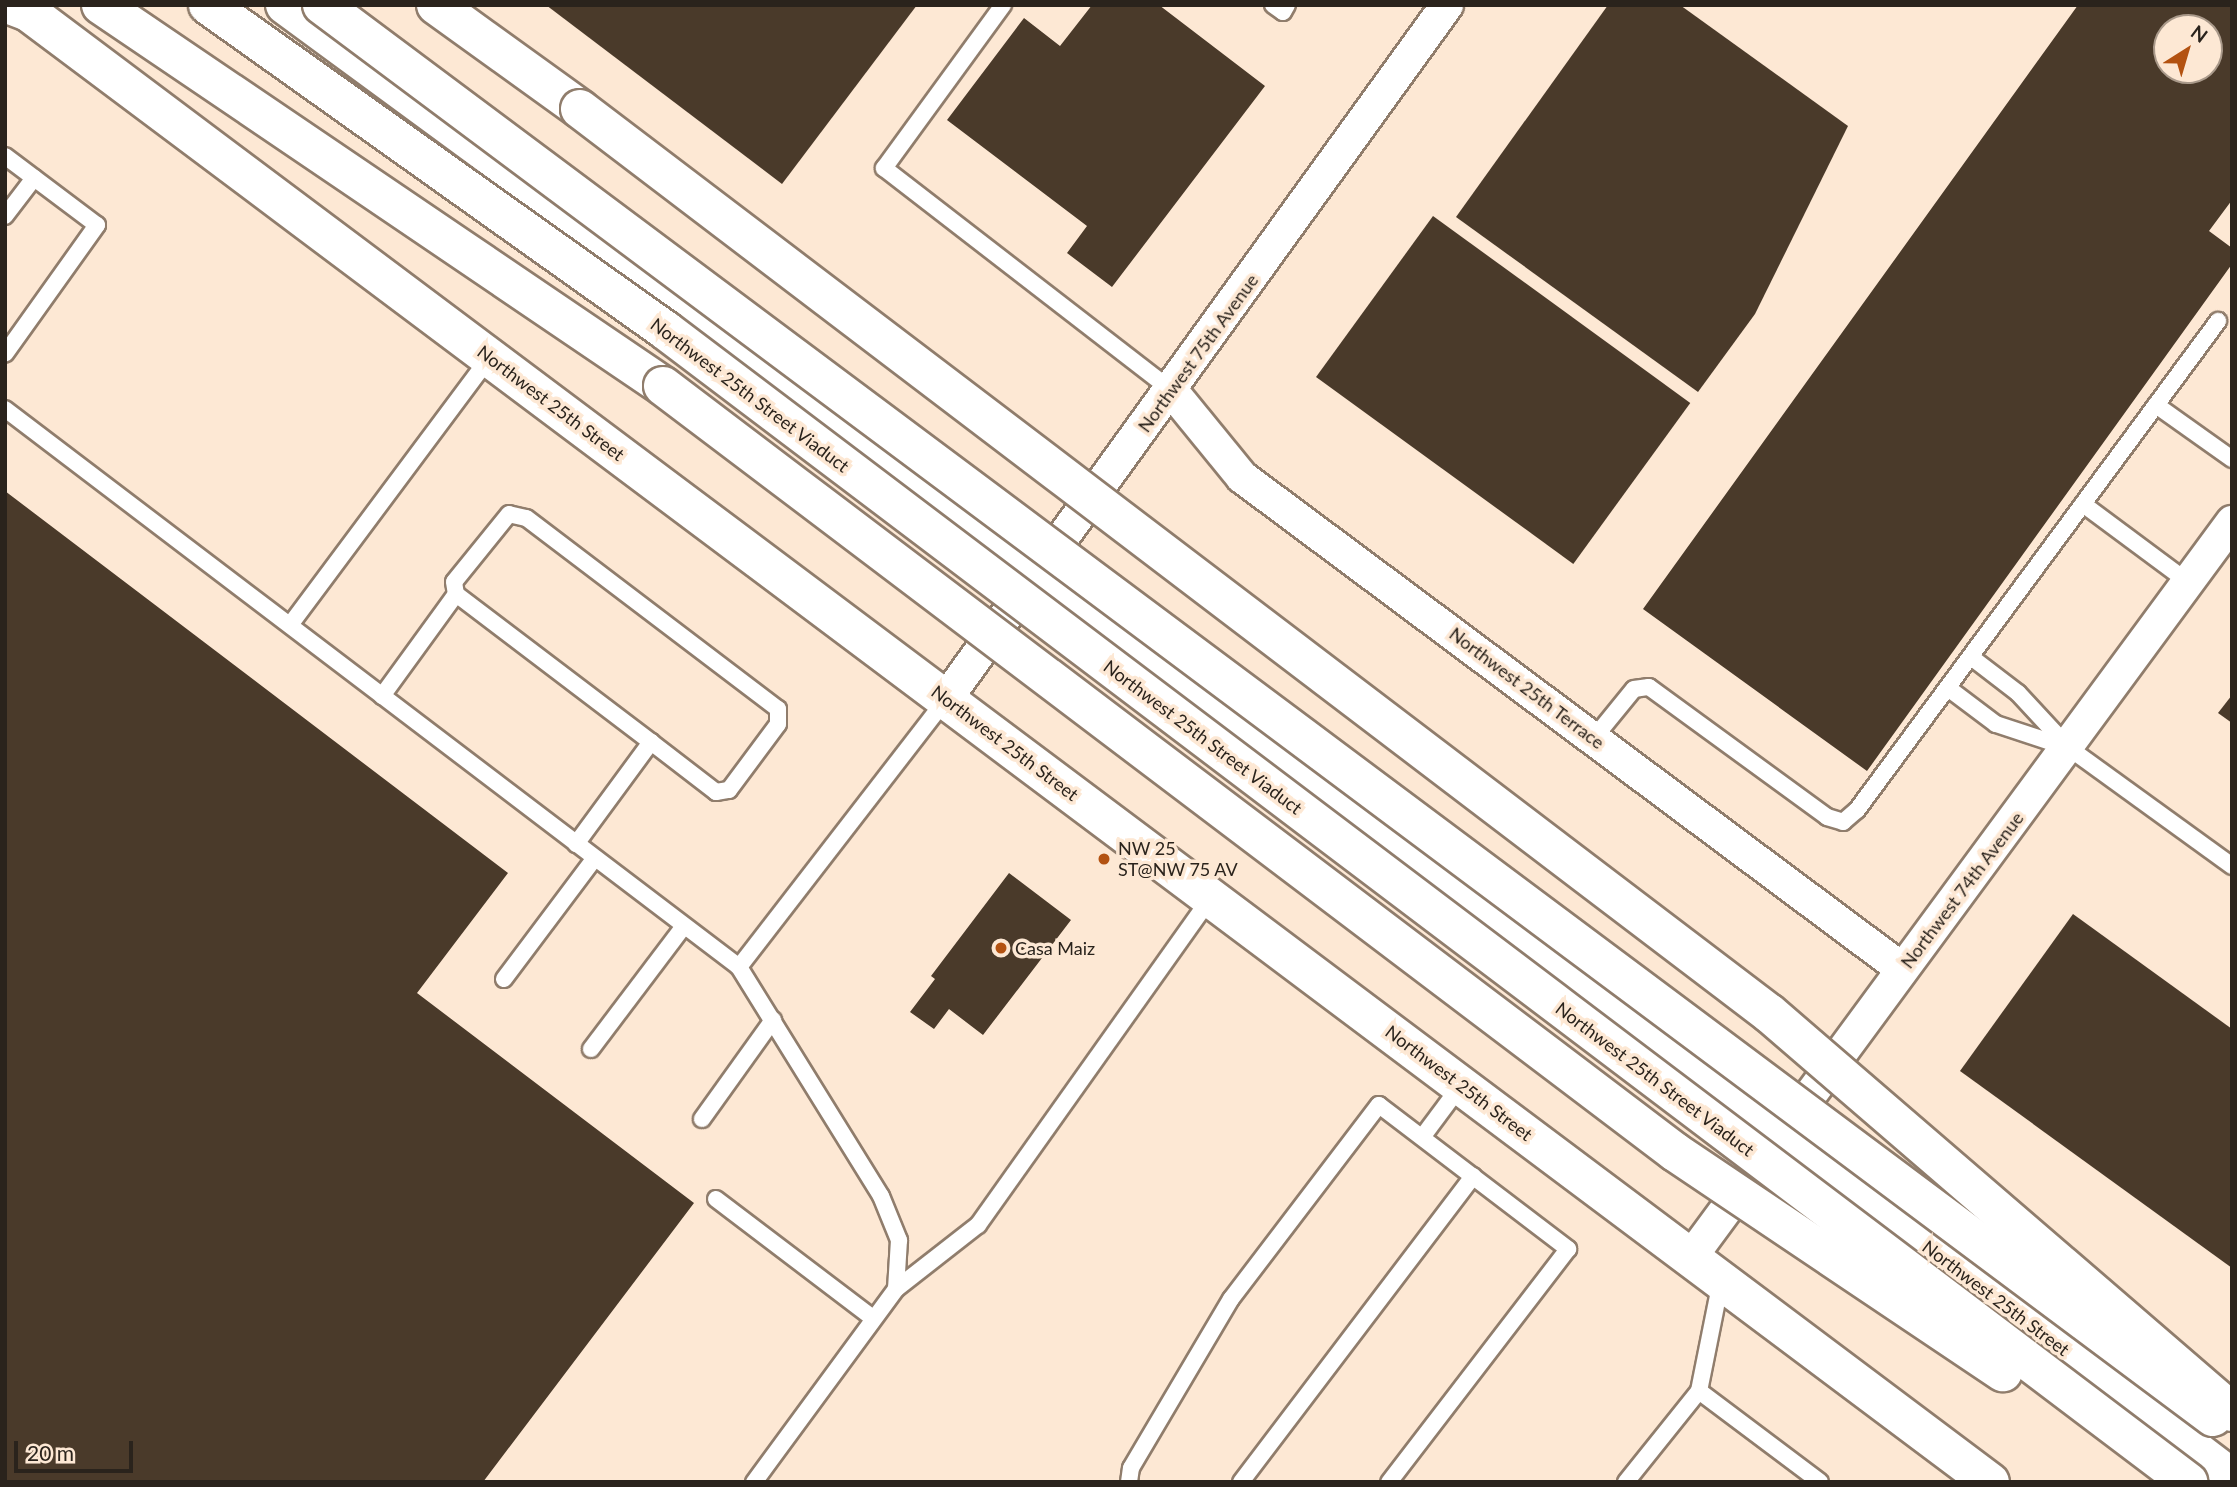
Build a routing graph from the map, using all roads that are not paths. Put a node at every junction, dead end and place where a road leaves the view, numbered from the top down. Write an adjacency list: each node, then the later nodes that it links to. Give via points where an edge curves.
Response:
1 (101, 5): 65 (main road, bridge, via 663,386 1675,1152)
2 (208, 5): 66 (main road, Northwest 25th Street Viaduct, bridge, via 665,330)
3 (285, 5): 23 (main road, Northwest 25th Street)
4 (322, 5): 56 (main road, bridge)
5 (436, 5): 55 (main road, bridge, via 580,108 1769,1013)
6 (1003, 5): 17 (lane, via 884,168)
7 (1273, 5): 8 (lane, via 1283,12)
8 (1287, 5)
9 (1447, 5): 17 (street, Northwest 75th Avenue)
10 (19, 7): 16 (main road, Northwest 25th Street)
11 (5, 156): 12 (lane)
12 (34, 178): 13 (lane); 15 (lane, via 97,225)
13 (5, 216)
14 (2218, 321): 18 (lane)
15 (5, 354)
16 (490, 357): 26 (lane); 30 (main road, Northwest 25th Street)
17 (1171, 390): 23 (street, Northwest 75th Avenue); 31 (street, Northwest 25th Terrace, via 1242,477)
18 (2155, 405): 20 (lane); 21 (lane)
19 (5, 409): 26 (lane)
20 (2232, 459)
21 (2083, 504): 24 (lane); 27 (lane)
22 (2232, 522): 24 (street, Northwest 74th Avenue)
23 (1041, 571): 30 (street, Northwest 75th Avenue); 46 (main road, Northwest 25th Street)
24 (2188, 582): 33 (street, Northwest 74th Avenue)
25 (456, 594): 29 (lane); 32 (lane); 32 (lane, via 454,582 509,514 527,519 778,709 778,724 729,790 716,792)
26 (290, 625): 29 (lane)
27 (1971, 657): 28 (lane); 33 (lane, via 2018,693)
28 (1948, 688): 31 (lane, via 1857,810 1843,822 1827,817 1649,687 1634,689); 33 (lane, via 1996,724)
29 (382, 695): 34 (lane)
30 (946, 699): 37 (main road, Northwest 25th Street); 39 (lane)
31 (1594, 738): 40 (street, Northwest 25th Terrace)
32 (651, 742): 34 (lane)
33 (2069, 748): 36 (lane); 40 (street, Northwest 74th Avenue)
34 (576, 844): 35 (lane)
35 (595, 858): 38 (lane); 41 (lane)
36 (2232, 866)
37 (1211, 897): 44 (main road, Northwest 25th Street); 52 (lane, via 978,1225)
38 (684, 926): 39 (lane); 43 (lane)
39 (739, 967): 42 (lane)
40 (1902, 969): 46 (street, Northwest 74th Avenue)
41 (504, 979)
42 (773, 1020): 45 (lane); 52 (lane, via 881,1196 899,1240)
43 (591, 1049)
44 (1461, 1085): 47 (lane); 50 (main road, Northwest 25th Street)
45 (702, 1119)
46 (1781, 1135): 50 (street, Northwest 74th Avenue); 57 (main road, Northwest 25th Street)
47 (1423, 1136): 48 (lane); 59 (lane, via 1379,1105 1231,1299 1131,1468)
48 (1474, 1176): 60 (lane); 61 (lane, via 1568,1249)
49 (716, 1199): 53 (lane)
50 (1690, 1257): 51 (main road, Northwest 25th Street)
51 (1721, 1280): 54 (lane); 64 (main road, Northwest 25th Street)
52 (896, 1289): 53 (lane)
53 (873, 1318): 58 (lane)
54 (1699, 1391): 62 (lane); 63 (lane)
55 (2232, 1412)
56 (2232, 1430)
57 (2232, 1478)
58 (754, 1482)
59 (1129, 1482)
60 (1241, 1482)
61 (1388, 1482)
62 (1626, 1482)
63 (1820, 1482)
64 (1990, 1482)
65 (2167, 1482)
66 (2188, 1482)

